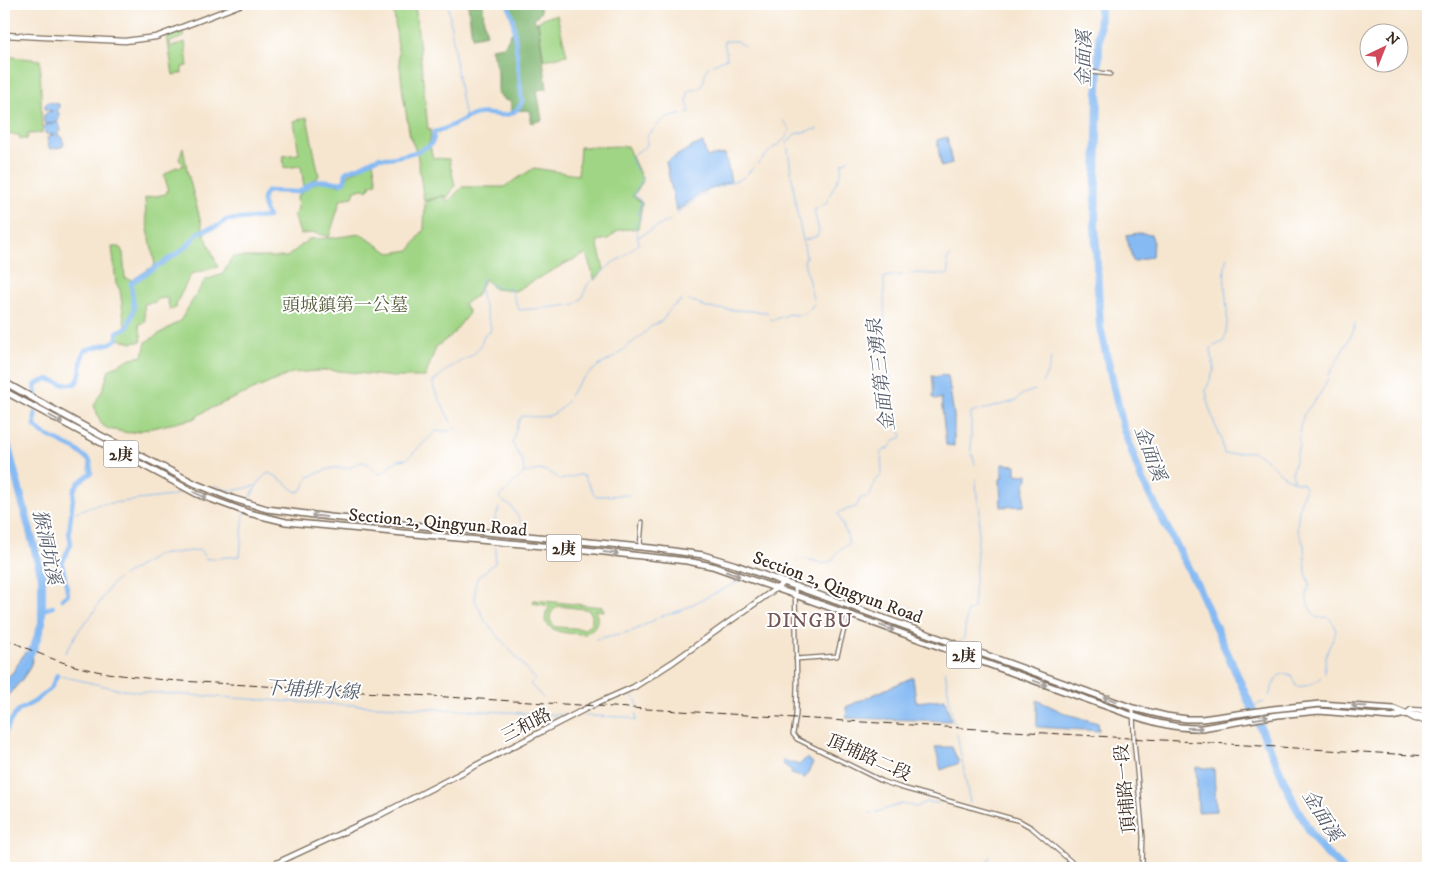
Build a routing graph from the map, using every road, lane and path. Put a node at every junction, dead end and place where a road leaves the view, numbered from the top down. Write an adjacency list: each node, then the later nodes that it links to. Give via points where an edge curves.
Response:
1 (242, 4): 2 (main road, via 144,39 125,41)
2 (4, 34)
3 (1090, 72): 4 (street)
4 (1110, 74)
5 (6, 384): 8 (main road, Section 2, Qingyun Road / 2庚, one-way to 5, via 284,512 252,505 189,480)
6 (4, 391): 10 (main road, Section 2, Qingyun Road / 2庚, one-way to 10, via 193,492 249,513 286,522)
7 (642, 522): 9 (street)
8 (587, 542): 9 (main road, Section 2, Qingyun Road / 2庚); 10 (main road)
9 (639, 547): 11 (main road, Section 2, Qingyun Road / 2庚, via 703,555)
10 (586, 552): 13 (main road, Section 2, Qingyun Road / 2庚, one-way to 13, via 687,561)
11 (785, 582): 12 (main road, Section 2, Qingyun Road / 2庚); 13 (main road, 三和路)
12 (795, 585): 14 (street, 頂埔路二段); 17 (main road, Section 2, Qingyun Road / 2庚, one-way to 12)
13 (776, 588): 14 (main road, Section 2, Qingyun Road / 2庚); 22 (main road, 三和路, via 634,687 355,828)
14 (796, 595): 15 (main road, Section 2, Qingyun Road / 2庚); 16 (street, 頂埔路二段)
15 (848, 613): 16 (street, via 837,656); 20 (main road, Section 2, Qingyun Road / 2庚, one-way to 20)
16 (796, 659): 23 (street, 頂埔路二段, via 793,734 797,739 899,788 1020,821 1074,864)
17 (1133, 708): 19 (main road, Section 2, Qingyun Road / 2庚, one-way to 17, via 1394,709 1320,704 1202,720); 20 (street, 頂埔路一段)
18 (1428, 712): 19 (main road, via 1411,710)
19 (1406, 714): 20 (main road, Section 2, Qingyun Road / 2庚, one-way to 19, via 1190,729 1319,711 1391,717); 21 (main road, 2庚)
20 (1133, 716): 24 (street, 頂埔路一段, via 1143,837)
21 (1428, 718)
22 (266, 868)
23 (1097, 868)
24 (1142, 868)

